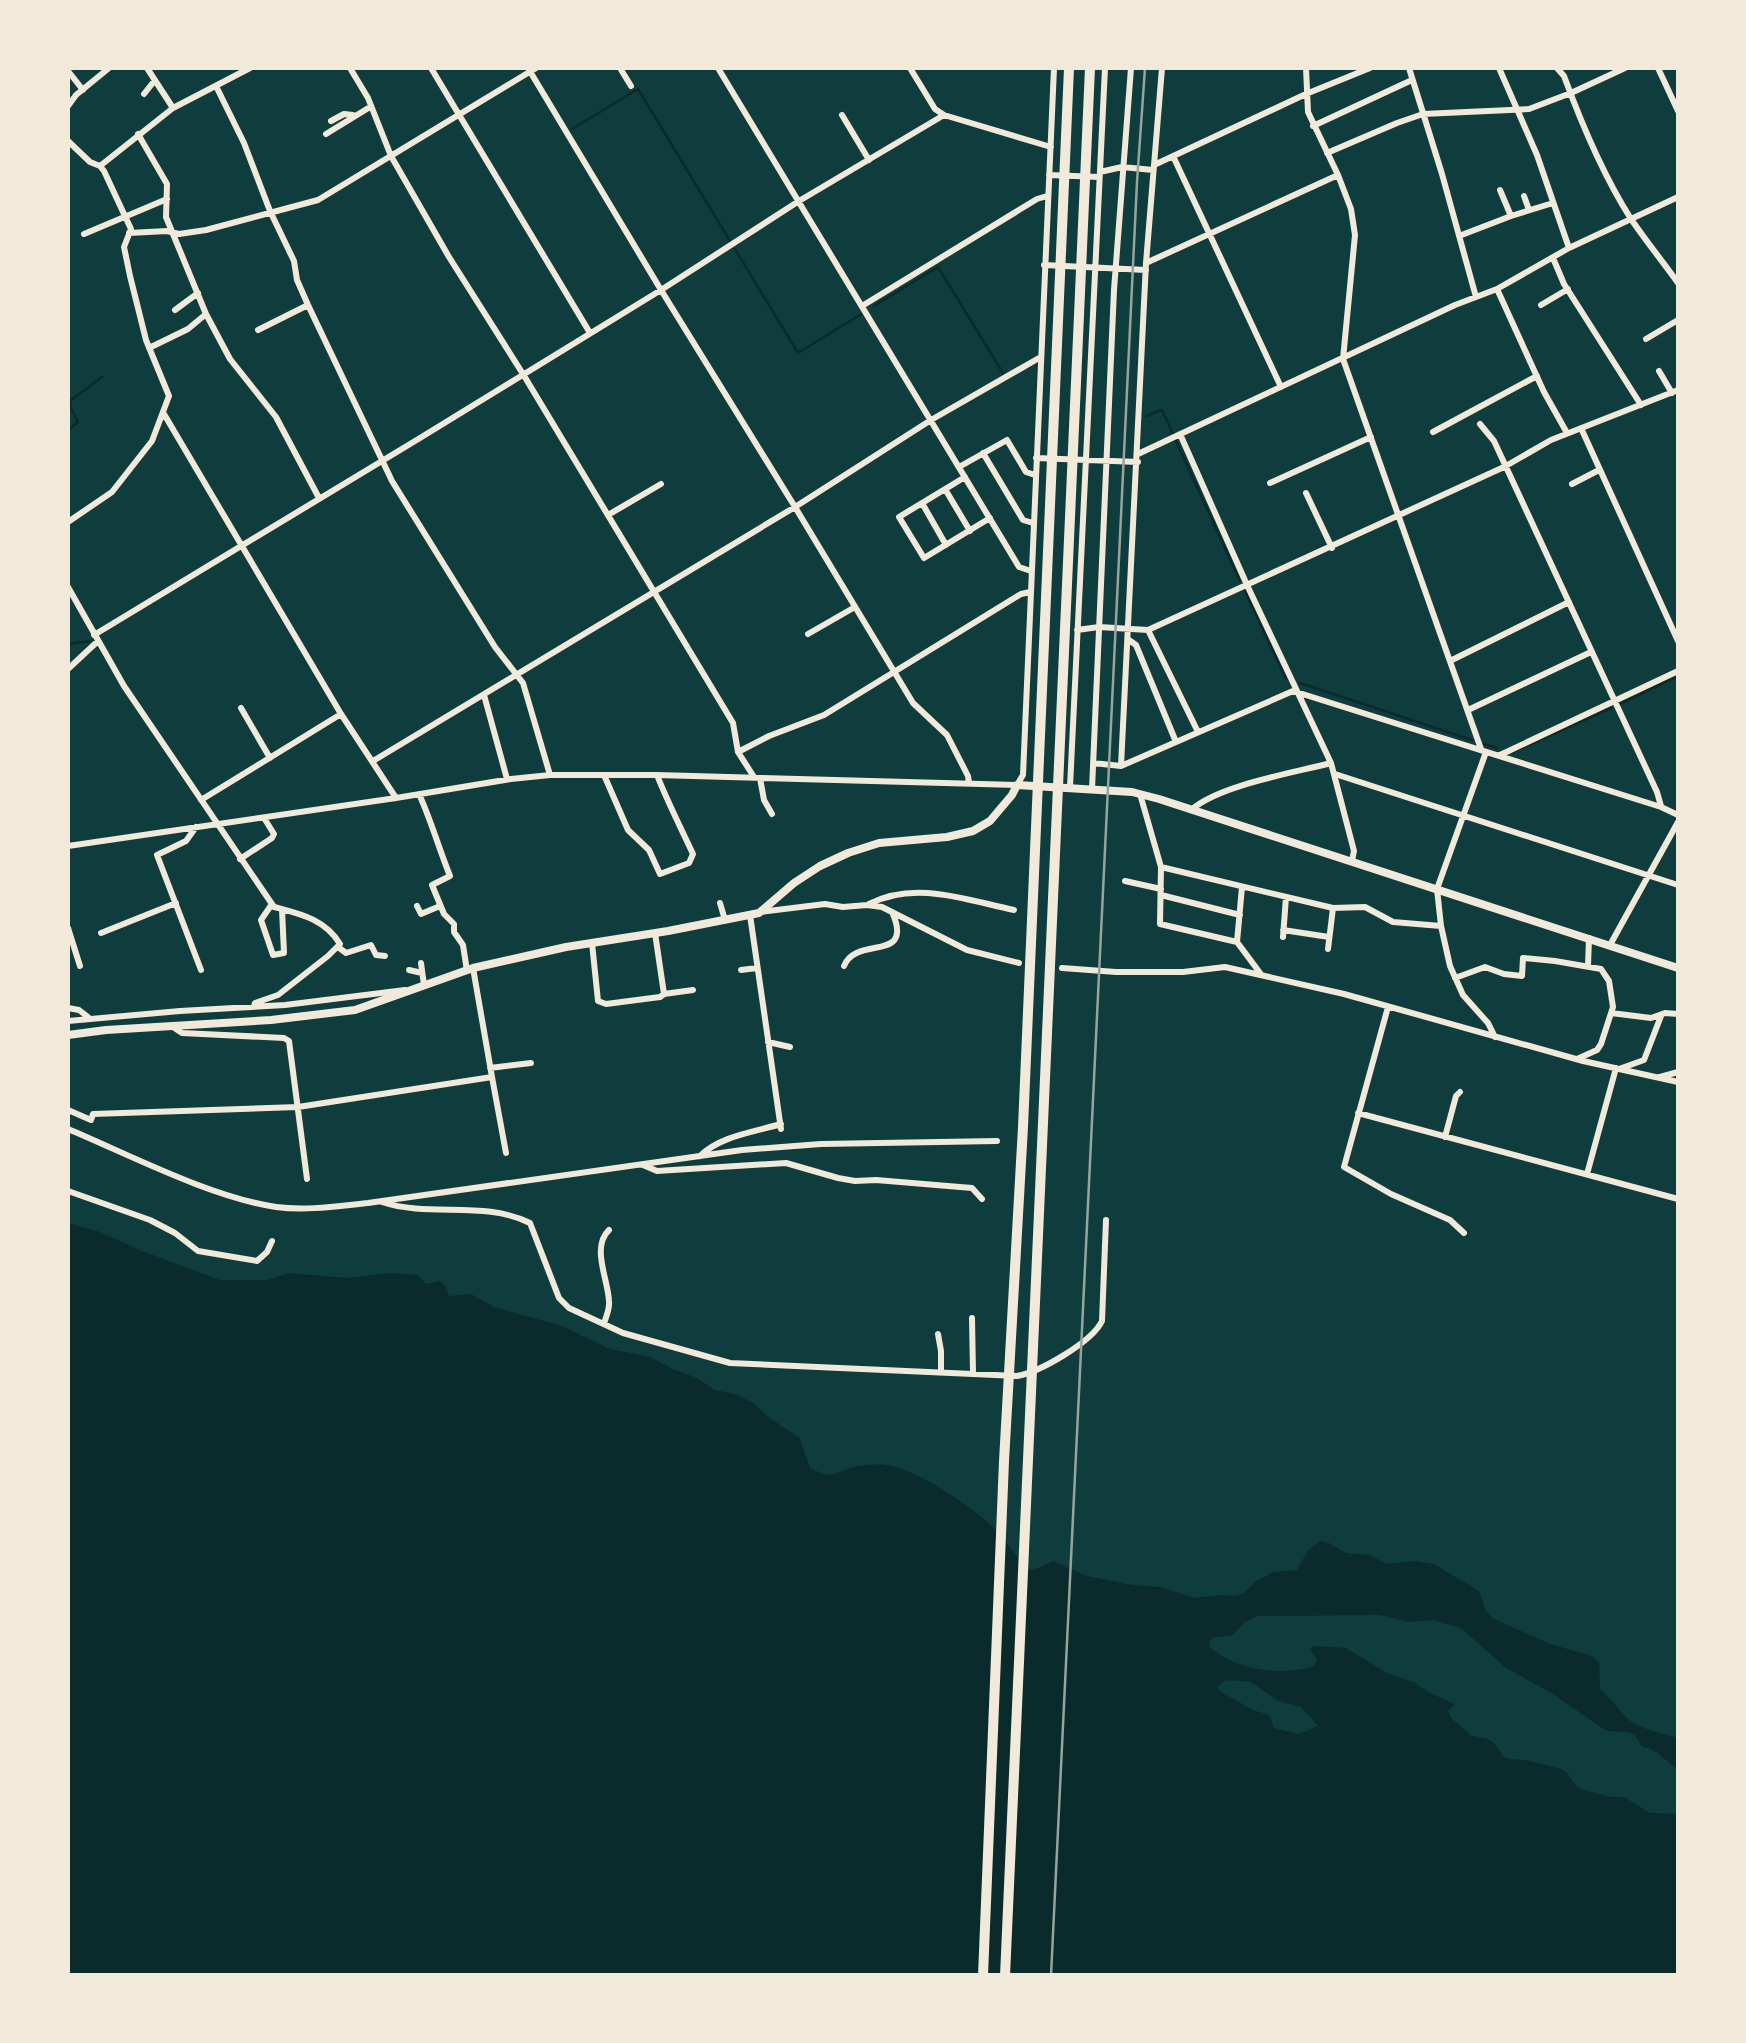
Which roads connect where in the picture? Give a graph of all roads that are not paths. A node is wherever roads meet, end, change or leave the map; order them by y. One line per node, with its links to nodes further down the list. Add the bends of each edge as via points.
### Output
1 (109, 68): 28 (street)
2 (148, 68): 24 (street)
3 (250, 68): 26 (street)
4 (350, 68): 33 (street)
5 (432, 68): 37 (street)
6 (620, 68): 27 (street)
7 (718, 68): 63 (street)
8 (910, 68): 41 (street)
9 (1054, 68): 47 (street)
10 (1069, 68): 302 (highway)
11 (1090, 68): 303 (highway)
12 (1105, 68): 56 (street)
13 (1131, 68): 53 (street)
14 (1162, 68): 54 (street)
15 (1306, 68): 30 (street)
16 (1370, 68): 30 (street)
17 (1408, 68): 25 (street)
18 (1499, 68): 35 (street)
19 (1558, 68): 31 (street)
20 (1658, 68): 36 (street)
21 (532, 69): 37 (street); 83 (street)
22 (1620, 69): 31 (street)
23 (68, 71): 28 (street)
24 (155, 80): 29 (street); 34 (street)
25 (1412, 80): 38 (street); 43 (street)
26 (216, 86): 34 (street); 66 (street)
27 (631, 86)
28 (83, 90): 32 (street)
29 (144, 94)
30 (1306, 94): 43 (street); 50 (street)
31 (1571, 94): 35 (street); 69 (street)
32 (68, 106)
33 (370, 106): 39 (street); 49 (street)
34 (172, 108): 44 (street)
35 (1519, 110): 38 (street); 64 (street)
36 (1678, 112)
37 (460, 114): 49 (street); 94 (street)
38 (1424, 114): 48 (street); 74 (street)
39 (356, 115): 42 (street); 45 (street)
40 (842, 115): 51 (street)
41 (944, 115): 47 (street); 51 (street)
42 (331, 121)
43 (1313, 126): 48 (street)
44 (138, 134): 52 (street); 62 (street, via 168,184)
45 (326, 134)
46 (68, 140): 52 (street)
47 (1051, 148): 55 (street)
48 (1328, 153): 57 (street)
49 (391, 156): 66 (street, via 318,200); 100 (street)
50 (1173, 156): 54 (street); 73 (street)
51 (869, 160): 63 (street)
52 (100, 166): 68 (street)
53 (1122, 167): 54 (street); 56 (street); 80 (street)
54 (1153, 167): 78 (street)
55 (1049, 174): 56 (street); 59 (street)
56 (1100, 174): 79 (street)
57 (1338, 174): 73 (street); 98 (street, via 1354,236)
58 (1500, 190): 67 (street)
59 (1048, 196): 77 (street); 89 (street)
60 (1524, 196): 65 (street)
61 (1678, 196): 69 (street)
62 (167, 198): 68 (street); 70 (street)
63 (799, 201): 83 (street); 89 (street)
64 (1553, 204): 65 (street); 75 (street)
65 (1529, 210): 67 (street)
66 (270, 211): 70 (street, via 206,230); 87 (street)
67 (1511, 216): 74 (street)
68 (125, 218): 71 (street); 72 (street)
69 (1631, 219): 75 (street); 81 (street)
70 (172, 232): 71 (street); 85 (street)
71 (129, 233): 96 (street, via 124,246)
72 (84, 234)
73 (1210, 234): 78 (street); 102 (street)
74 (1459, 236): 86 (street)
75 (1569, 248): 76 (street)
76 (1553, 258): 82 (street); 84 (street)
77 (1044, 265): 79 (street); 97 (street)
78 (1146, 267): 80 (street); 115 (street)
79 (1096, 268): 80 (street); 117 (street)
80 (1115, 268): 118 (street)
81 (1678, 283)
82 (1497, 289): 86 (street); 101 (street)
83 (660, 290): 94 (street); 131 (street)
84 (1568, 290): 88 (street); 104 (street)
85 (198, 293): 90 (street); 91 (street)
86 (1476, 297): 98 (street)
87 (308, 305): 93 (street); 116 (street)
88 (1541, 305)
89 (862, 306): 106 (street)
90 (175, 310)
91 (206, 314): 96 (street); 129 (street, via 230,359 276,417)
92 (1678, 320): 95 (street)
93 (258, 330)
94 (590, 333): 100 (street)
95 (1646, 339)
96 (149, 348): 105 (street, via 169,396)
97 (1040, 358): 106 (street); 114 (street)
98 (1343, 359): 102 (street); 112 (street)
99 (1659, 371): 103 (street)
100 (523, 374): 116 (street); 132 (street)
101 (1536, 376): 109 (street); 110 (street)
102 (1280, 387): 111 (street)
103 (1675, 391): 104 (street)
104 (1640, 404): 108 (street)
105 (164, 413): 135 (street, via 152,441 112,492); 138 (street)
106 (931, 420): 119 (street); 131 (street)
107 (1480, 424): 120 (street)
108 (1581, 428): 110 (street); 121 (street)
109 (1434, 432)
110 (1567, 433): 120 (street)
111 (1180, 434): 115 (street); 142 (street)
112 (1371, 437): 124 (street); 133 (street)
113 (983, 453): 119 (street); 122 (street, via 1007,440 1026,472); 136 (street, via 1022,520)
114 (1036, 458): 117 (street); 122 (street)
115 (1138, 458): 118 (street); 150 (street)
116 (382, 460): 129 (street); 161 (street)
117 (1084, 460): 118 (street); 149 (street)
118 (1106, 461): 148 (street)
119 (959, 467): 123 (street)
120 (1504, 467): 133 (street); 146 (street)
121 (1600, 470): 126 (street); 155 (street)
122 (1035, 475): 136 (street)
123 (965, 477): 127 (street); 134 (street)
124 (1270, 482)
125 (660, 484): 132 (street)
126 (1572, 484)
127 (945, 489): 130 (street); 137 (street)
128 (1306, 493): 140 (street)
129 (319, 498): 138 (street)
130 (922, 503): 139 (street); 139 (street, via 900,517 924,558)
131 (795, 507): 144 (street); 147 (street)
132 (608, 515): 144 (street)
133 (1399, 517): 140 (street); 157 (street)
134 (990, 518): 137 (street); 141 (street, via 1019,567)
135 (68, 522)
136 (1033, 524): 141 (street)
137 (970, 531): 139 (street)
138 (241, 544): 153 (street); 167 (street)
139 (946, 545)
140 (1332, 548): 142 (street)
141 (1031, 572): 145 (street)
142 (1247, 585): 151 (street); 162 (street)
143 (68, 587): 153 (street)
144 (654, 591): 161 (street); 171 (street, via 734,723)
145 (1030, 592): 160 (street); 185 (street)
146 (1569, 602): 156 (street); 157 (street)
147 (855, 606): 152 (street); 160 (street)
148 (1099, 628): 149 (street); 150 (street); 176 (street)
149 (1077, 630): 186 (street)
150 (1129, 630): 151 (street); 154 (street)
151 (1148, 630): 168 (street)
152 (808, 634)
153 (96, 638): 158 (street); 191 (street)
154 (1128, 639): 169 (street, via 1136,644); 177 (street)
155 (1678, 641)
156 (1591, 652): 164 (street); 166 (street)
157 (1450, 661): 166 (street)
158 (68, 669)
159 (1678, 671): 164 (street)
160 (895, 673): 171 (street, via 824,715); 184 (street, via 912,702 947,735)
161 (516, 676): 163 (street); 179 (street)
162 (1298, 692): 168 (street); 170 (street); 175 (street)
163 (484, 696): 174 (street); 183 (street)
164 (1614, 702): 172 (street); 192 (street)
165 (241, 708): 173 (street)
166 (1468, 710): 170 (street)
167 (341, 714): 173 (street); 174 (street)
168 (1198, 732): 169 (street)
169 (1176, 742): 177 (street)
170 (1484, 751): 172 (street); 195 (street)
171 (738, 752): 182 (street)
172 (1498, 756): 192 (street)
173 (270, 758): 191 (street)
174 (373, 761): 190 (street)
175 (1331, 763): 178 (street); 193 (street, via 1226,791)
176 (1093, 764): 177 (street); 187 (street)
177 (1121, 766)
178 (1334, 774): 195 (street); 202 (street)
179 (550, 775): 180 (street); 183 (street)
180 (604, 775): 181 (street); 181 (street, via 628,830 650,850 660,874 689,863 693,854)
181 (657, 776): 182 (street)
182 (757, 778): 184 (street); 194 (street)
183 (507, 779): 188 (street)
184 (969, 783): 185 (street)
185 (1017, 785): 186 (main road); 220 (main road, via 990,821 973,831 848,853)
186 (1070, 787): 187 (main road)
187 (1092, 789): 189 (main road)
188 (418, 794): 190 (street); 216 (street, via 450,876 432,885)
189 (1140, 794): 193 (main road); 203 (street)
190 (396, 798): 196 (street)
191 (200, 800): 198 (street)
192 (1661, 807): 197 (street)
193 (1191, 810): 202 (main road)
194 (772, 814)
195 (1464, 816): 204 (street); 208 (street)
196 (264, 818): 198 (street); 201 (street, via 272,838)
197 (1678, 818): 204 (street)
198 (216, 824): 199 (street); 201 (street)
199 (196, 827): 200 (street); 211 (street, via 186,841 157,855)
200 (68, 846)
201 (240, 859): 213 (street)
202 (1352, 862): 208 (main road)
203 (1161, 868): 207 (street); 209 (street)
204 (1648, 876): 206 (street); 234 (street)
205 (1125, 881): 209 (street)
206 (1678, 885)
207 (1242, 887): 210 (street); 222 (street)
208 (1437, 889): 225 (street); 231 (main road)
209 (1161, 892): 222 (street); 232 (street, via 1160,924)
210 (1286, 898): 217 (street); 230 (street, via 1283,933)
211 (176, 903): 228 (street); 246 (street)
212 (720, 903): 223 (street)
213 (272, 904): 218 (street); 218 (street, via 258,921 273,955 284,953)
214 (866, 905): 219 (street, via 932,892); 220 (street); 221 (street)
215 (417, 906): 216 (street, via 421,914)
216 (440, 906): 248 (street, via 456,928)
217 (1332, 908): 225 (street, via 1365,907 1393,922); 230 (street)
218 (282, 909): 227 (street)
219 (1014, 910)
220 (754, 914): 223 (main road); 243 (street)
221 (893, 914): 239 (street, via 966,950); 241 (street, via 893,943 855,952)
222 (1240, 915): 232 (street)
223 (725, 920): 229 (main road)
224 (336, 921): 227 (street)
225 (1441, 926): 252 (street)
226 (68, 928): 240 (street)
227 (328, 928): 235 (street)
228 (101, 933)
229 (655, 934): 233 (main road); 256 (street)
230 (1330, 937): 236 (street)
231 (1589, 938): 234 (main road); 242 (street)
232 (1237, 942): 251 (street)
233 (592, 943): 248 (main road); 256 (street, via 598,1000)
234 (1610, 945): 245 (main road)
235 (338, 946): 237 (street, via 346,953 372,944); 257 (street)
236 (1328, 949)
237 (386, 956)
238 (421, 962): 250 (street)
239 (1019, 963)
240 (80, 966)
241 (844, 966)
242 (1588, 966): 252 (street, via 1523,958 1522,976 1485,967); 260 (street, via 1606,975)
243 (758, 968): 249 (street); 268 (street)
244 (1062, 968): 251 (street, via 1226,968)
245 (1678, 968)
246 (201, 970)
247 (409, 970): 250 (street)
248 (470, 970): 253 (main road); 274 (street)
249 (741, 970)
250 (422, 973): 253 (street)
251 (1262, 975): 258 (street)
252 (1455, 978): 267 (street)
253 (424, 986): 254 (main road)
254 (411, 990): 257 (street); 265 (main road, via 324,1015)
255 (693, 990): 256 (street)
256 (664, 994)
257 (254, 1006): 263 (street)
258 (1388, 1007): 267 (street); 280 (street)
259 (68, 1008): 263 (street)
260 (1611, 1013): 262 (street); 270 (street, via 1602,1044)
261 (1678, 1014): 262 (street)
262 (1661, 1016): 272 (street, via 1644,1060)
263 (89, 1018): 264 (street)
264 (68, 1021)
265 (171, 1026): 266 (main road); 278 (street, via 182,1033 290,1041)
266 (68, 1036)
267 (1495, 1037): 270 (street)
268 (768, 1042): 269 (street); 285 (street, via 781,1126 725,1141)
269 (790, 1047)
270 (1577, 1059): 272 (street)
271 (530, 1063): 274 (street)
272 (1618, 1068): 275 (street); 287 (street)
273 (1678, 1072): 275 (street)
274 (491, 1073): 278 (street); 284 (street)
275 (1658, 1078): 276 (street)
276 (1678, 1082)
277 (1460, 1092): 282 (street)
278 (298, 1106): 279 (street, via 93,1114 91,1120); 288 (street)
279 (68, 1110)
280 (1358, 1113): 282 (street); 295 (street, via 1344,1168)
281 (68, 1130): 292 (street, via 196,1184 277,1207)
282 (1445, 1136): 287 (street)
283 (996, 1141): 285 (street, via 821,1144)
284 (506, 1153)
285 (700, 1156): 286 (street)
286 (642, 1164): 290 (street, via 657,1172 786,1163 855,1181 972,1188); 292 (street)
287 (1587, 1174): 291 (street)
288 (307, 1179)
289 (68, 1191): 296 (street, via 150,1220 198,1251 257,1261)
290 (982, 1199)
291 (1678, 1199)
292 (381, 1201): 298 (street, via 513,1214 530,1223 559,1298)
293 (1106, 1220): 301 (street, via 1097,1331 1028,1374)
294 (609, 1230): 298 (street, via 600,1246 610,1305)
295 (1464, 1233)
296 (272, 1241)
297 (972, 1318): 301 (street)
298 (604, 1324): 300 (street, via 730,1363)
299 (938, 1334): 300 (street)
300 (940, 1371): 301 (street)
301 (973, 1373)
302 (983, 1976)
303 (1005, 1976)

